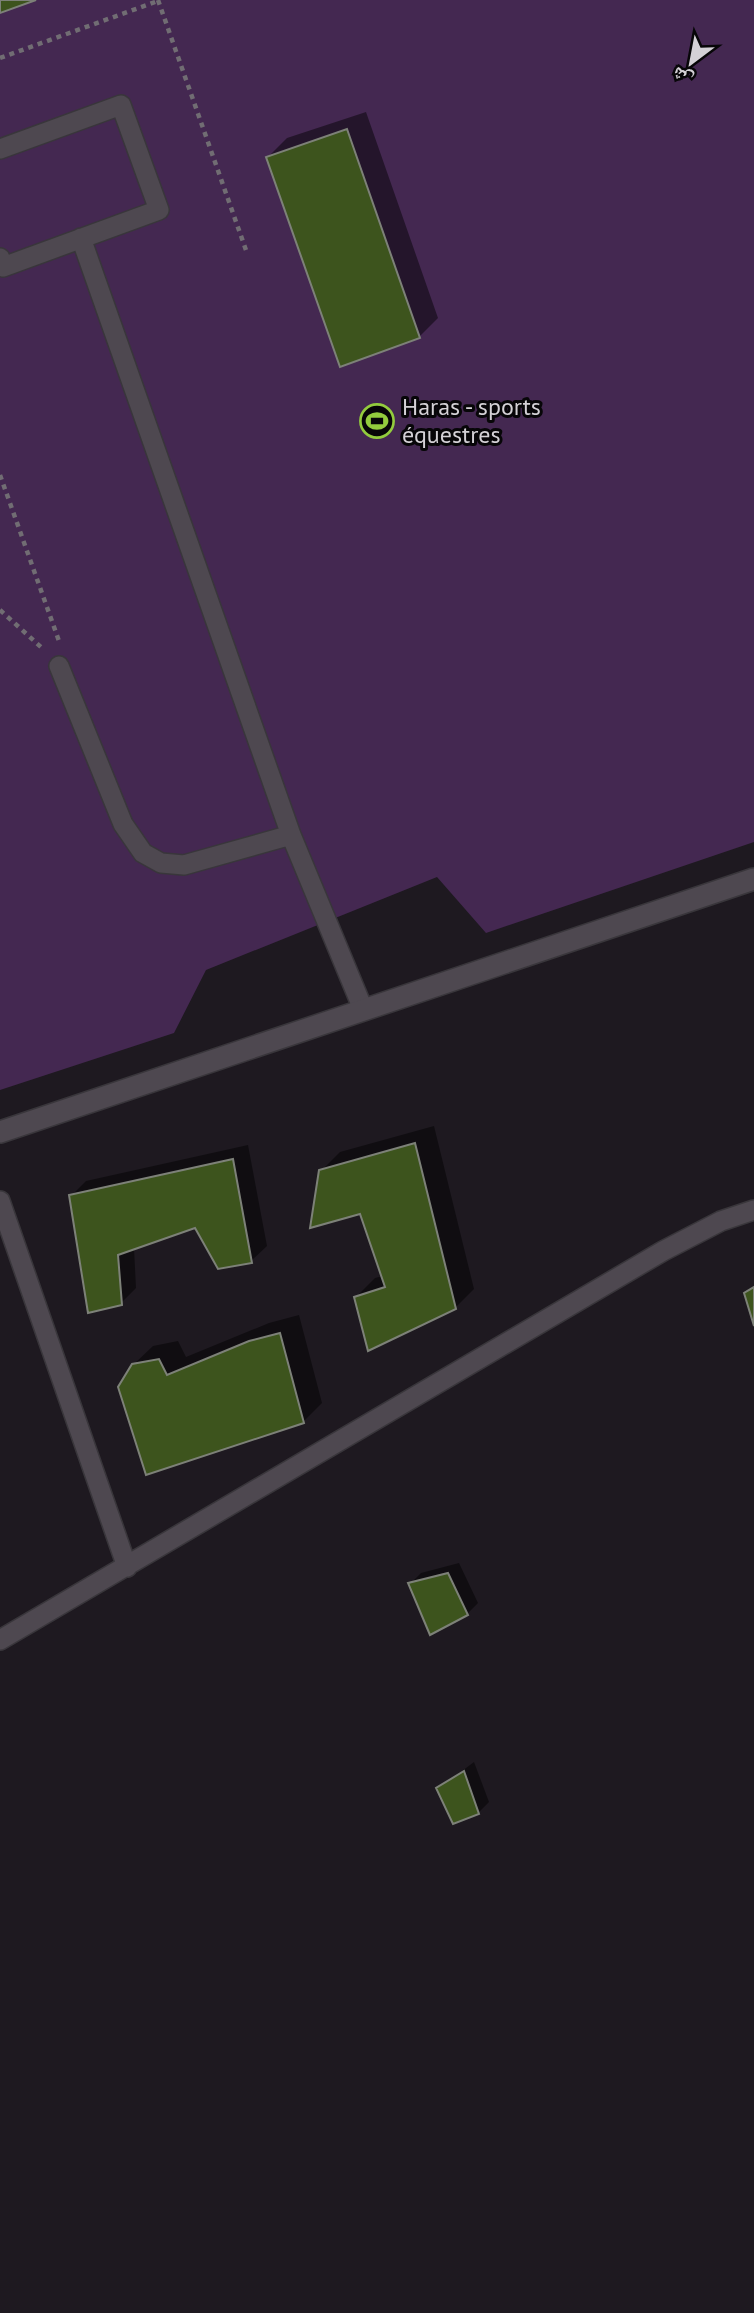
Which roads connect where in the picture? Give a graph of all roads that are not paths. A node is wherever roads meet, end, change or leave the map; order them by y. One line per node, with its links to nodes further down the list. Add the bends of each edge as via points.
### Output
1 (0, 149): 2 (lane, via 121,105 159,210)
2 (81, 238): 3 (lane, via 3,267); 5 (lane)
3 (0, 258)
4 (60, 666): 5 (lane, via 122,824 142,853 161,863 184,865)
5 (291, 835): 7 (lane)
6 (754, 879): 7 (main road)
7 (363, 1010): 8 (main road)
8 (0, 1132)
9 (0, 1201): 11 (lane)
10 (754, 1209): 11 (lane, via 663,1251)
11 (127, 1567): 12 (lane)
12 (0, 1640)

